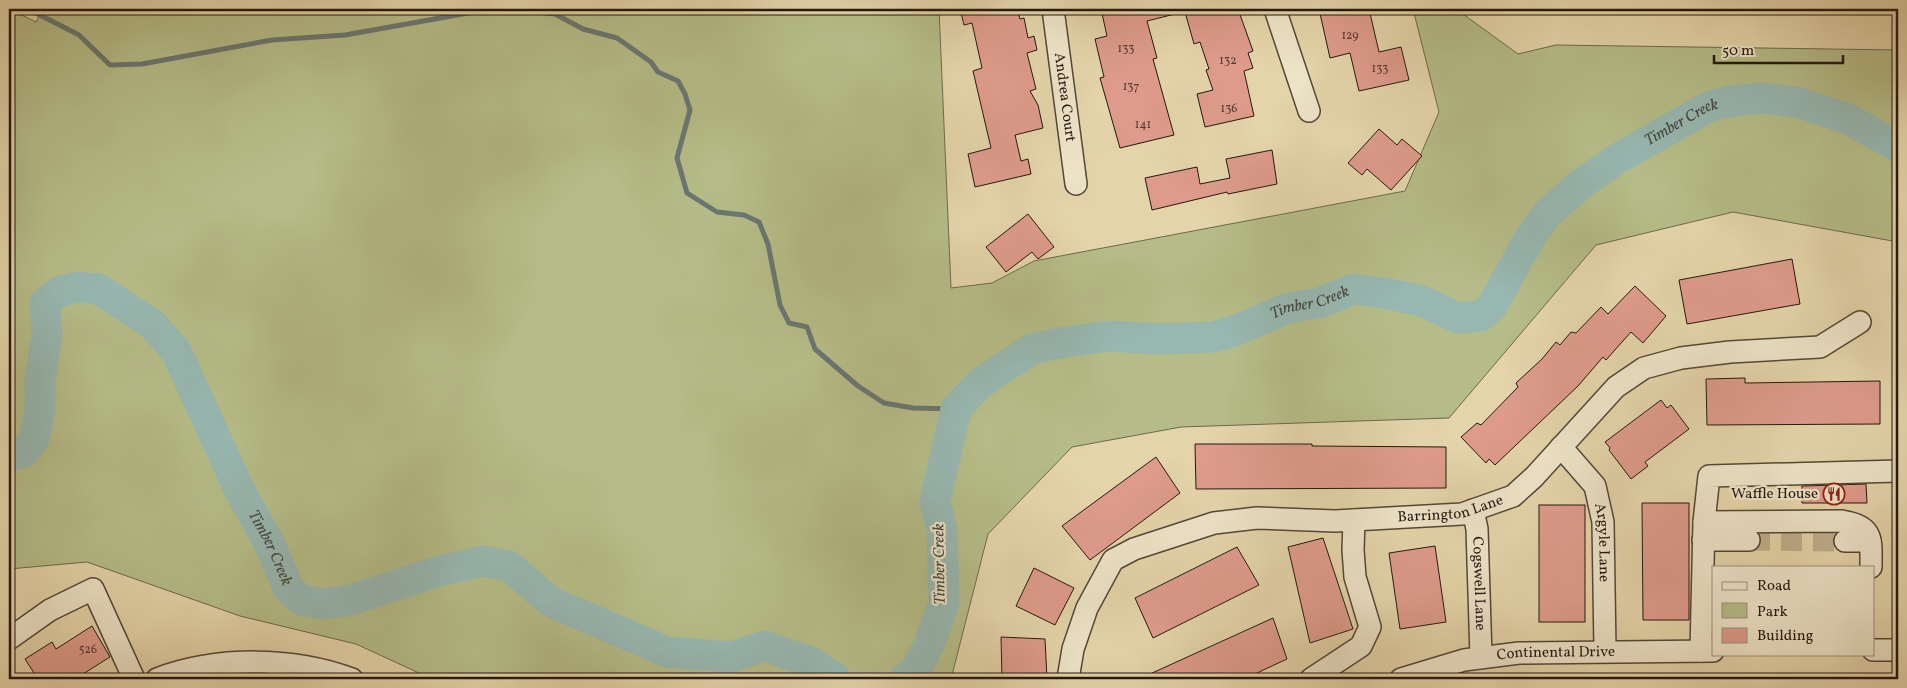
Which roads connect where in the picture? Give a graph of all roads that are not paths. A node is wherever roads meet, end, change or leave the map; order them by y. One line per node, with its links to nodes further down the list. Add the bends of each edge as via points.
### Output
1 (1053, 9): 4 (street, Andrea Court)
2 (1275, 9): 3 (street)
3 (1309, 111)
4 (1076, 184)
5 (1860, 322): 6 (street, Barrington Lane, via 1820,347 1730,352 1681,358 1644,368 1616,387)
6 (1561, 447): 8 (street, Barrington Lane, via 1513,496); 20 (street, Argyle Lane, via 1595,486 1603,522)
7 (1898, 472): 10 (street, via 1709,476)
8 (1473, 510): 9 (street, Barrington Lane, via 1462,514); 22 (street, Cogswell Lane, via 1477,529)
9 (1354, 520): 26 (street, Barrington Lane, via 1257,518 1214,523 1134,549 1113,560 1086,608); 27 (street, via 1355,577 1370,627 1361,646)
10 (1703, 531): 11 (street); 13 (street, via 1842,521 1856,523 1866,529); 15 (street)
11 (1749, 540)
12 (1845, 541): 13 (street)
13 (1870, 541): 14 (street)
14 (1871, 566)
15 (1708, 584): 16 (street)
16 (1708, 609): 21 (street)
17 (9, 639): 23 (street, via 50,610 93,590)
18 (1874, 650): 19 (street)
19 (1898, 650)
20 (1606, 651): 21 (street, Continental Drive); 22 (street, Continental Drive)
21 (1707, 651)
22 (1481, 657): 28 (street, Continental Drive)
23 (134, 679)
24 (157, 679): 25 (street, via 213,666 266,663 309,668)
25 (352, 679)
26 (1068, 679)
27 (1311, 679)
28 (1401, 679)

